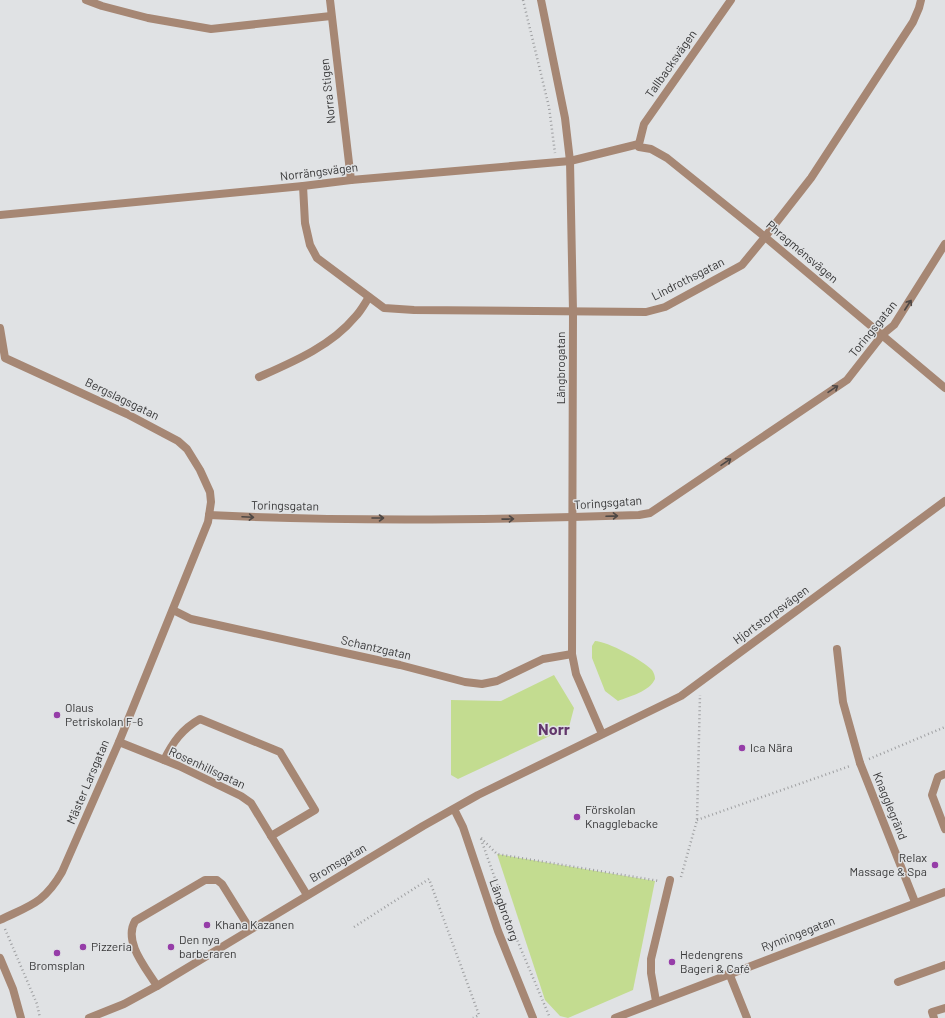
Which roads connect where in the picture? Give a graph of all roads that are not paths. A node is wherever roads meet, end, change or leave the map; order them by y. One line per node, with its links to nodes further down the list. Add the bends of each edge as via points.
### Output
1 (86, 0): 6 (street, via 148,18 211,29)
2 (330, 0): 6 (street, Norra Stigen)
3 (541, 0): 8 (street, Längbrogatan, via 565,118)
4 (731, 0): 7 (street, Tallbacksvägen, via 644,124)
5 (921, 0): 12 (street, Lindrothsgatan, via 913,22 811,178)
6 (332, 16): 9 (street, Norra Stigen)
7 (639, 144): 8 (street, Norrängsvägen); 12 (street, Phragménsvägen, via 639,147 652,149 667,158)
8 (570, 161): 9 (street, Norrängsvägen); 15 (street, Längbrogatan)
9 (351, 180): 10 (street, Norrängsvägen)
10 (304, 186): 11 (street, Norrängsvägen); 14 (street, Lindrothsgatan, via 305,223 310,245 317,258)
11 (0, 215)
12 (766, 237): 15 (street, Lindrothsgatan, via 742,265 665,307 646,312); 17 (street, Phragménsvägen)
13 (945, 244): 17 (street, Toringsgatan, one-way to 13, via 894,326)
14 (369, 297): 15 (street, Lindrothsgatan, via 384,308 392,310); 19 (street, via 355,317 332,339)
15 (573, 311): 23 (street, Längbrogatan)
16 (0, 328): 18 (street, Bergslagsgatan)
17 (883, 334): 20 (street, Phragménsvägen); 23 (street, Toringsgatan, one-way to 17, via 639,516 650,512 847,380)
18 (2, 360): 22 (street, Bergslagsgatan, via 128,414 178,441 187,449 210,492)
19 (259, 377)
20 (945, 388)
21 (945, 501): 27 (street, Hjortstorpsvägen, via 697,684 657,708)
22 (209, 515): 23 (street, Toringsgatan, one-way to 23, via 273,518); 24 (street, Mäster Larsgatan)
23 (572, 518): 26 (street, Längbrogatan)
24 (173, 610): 26 (street, Schantzgatan, via 191,619 482,684 497,681 543,659); 28 (street, Mäster Larsgatan)
25 (837, 649): 37 (street, Knagglegränd, via 843,702 860,763)
26 (572, 654): 27 (street, Längbrogatan, via 576,674)
27 (602, 734): 31 (street, Bromsgatan)
28 (119, 742): 29 (street, Rosenhillsgatan); 38 (street, Mäster Larsgatan, via 62,872 52,888 40,901)
29 (164, 760): 33 (street, Rosenhillsgatan, via 251,803); 33 (street, via 182,731 200,719 280,752 315,810)
30 (945, 774): 32 (street, via 938,777 932,795)
31 (454, 809): 36 (street, Bromsgatan); 49 (street, Längbrotorg, via 463,827 498,931)
32 (945, 829)
33 (271, 836): 36 (street, Rosenhillsgatan)
34 (670, 880): 45 (street, via 651,959 650,973)
35 (945, 892): 37 (street, Rynningegatan)
36 (307, 895): 39 (street, Bromsgatan)
37 (915, 902): 42 (street, Rynningegatan)
38 (0, 920)
39 (250, 929): 44 (street, Bromsgatan); 44 (street, via 222,884 212,879 205,880 135,921 131,934 132,942)
40 (0, 958): 47 (street, via 13,989)
41 (945, 965): 43 (street)
42 (729, 973): 45 (street, Rynningegatan); 51 (street)
43 (898, 982)
44 (157, 986): 48 (street, Bromsgatan)
45 (656, 1001): 50 (street, Rynningegatan)
46 (945, 1008): 52 (street, via 932,1012)
47 (21, 1018)
48 (92, 1018)
49 (533, 1018)
50 (615, 1018)
51 (747, 1018)
52 (934, 1018)

